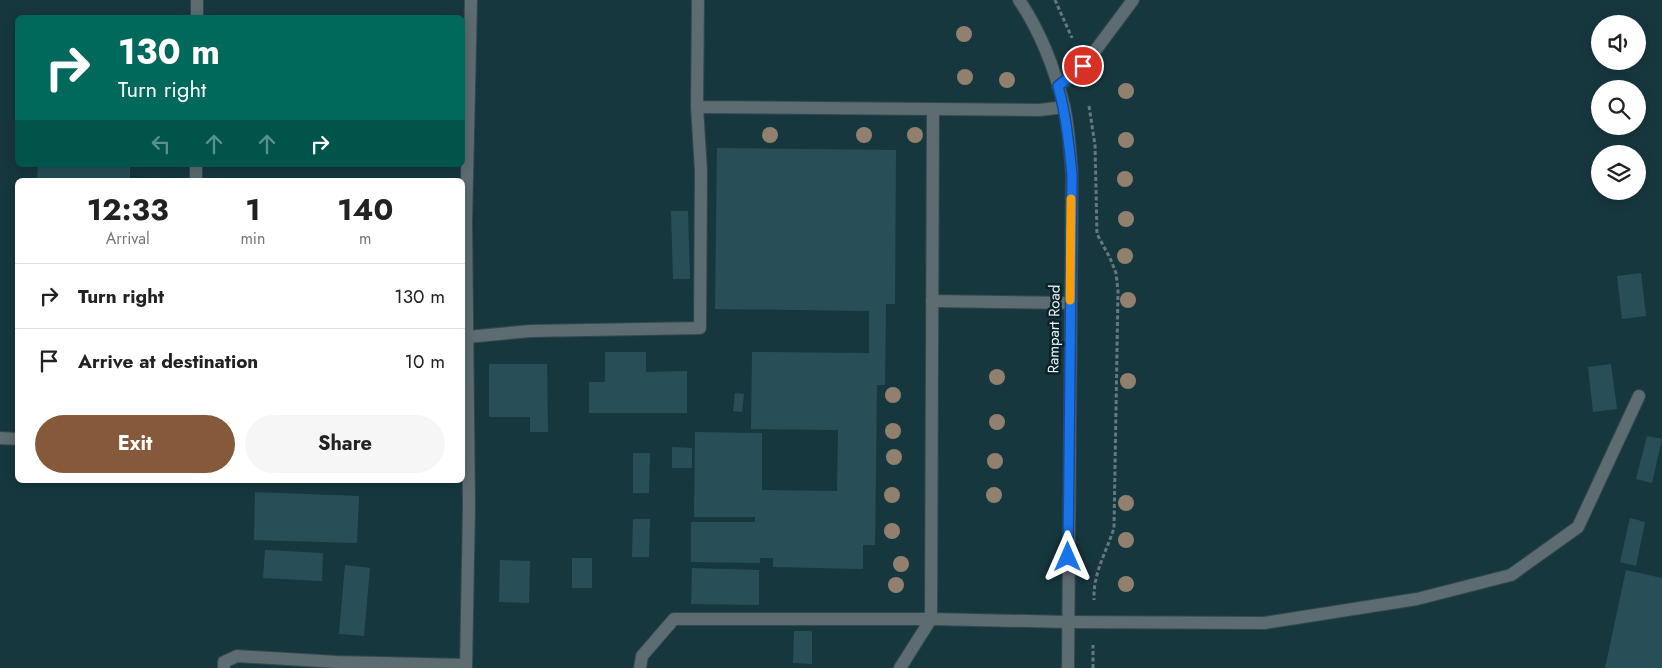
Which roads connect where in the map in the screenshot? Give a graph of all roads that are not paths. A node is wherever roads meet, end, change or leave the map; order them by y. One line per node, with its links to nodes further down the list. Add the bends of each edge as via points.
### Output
1 (197, 0): 6 (street)
2 (471, 0): 13 (street, via 466,222)
3 (698, 0): 8 (street)
4 (1019, 0): 7 (street, Rampart Road, via 1028,12)
5 (1133, 0): 7 (street, via 1086,63)
6 (197, 15)
7 (1058, 86): 9 (street, Rampart Road)
8 (697, 107): 10 (street); 13 (street, via 701,171 700,328 530,331)
9 (1064, 107): 10 (street, via 1040,110); 12 (street, Rampart Road, via 1072,175)
10 (933, 109): 11 (street)
11 (932, 301): 12 (street); 17 (street)
12 (1070, 303): 18 (street, Rampart Road)
13 (468, 337): 19 (street)
14 (1639, 396): 18 (street, via 1578,527 1511,575 1417,599 1264,622)
15 (0, 438): 16 (street)
16 (15, 439)
17 (931, 619): 18 (street); 21 (street, via 674,619 642,656); 22 (street)
18 (1068, 622): 23 (street, Rampart Road)
19 (466, 666): 20 (street, via 238,656 224,662)
20 (224, 668)
21 (640, 668)
22 (900, 668)
23 (1068, 668)

